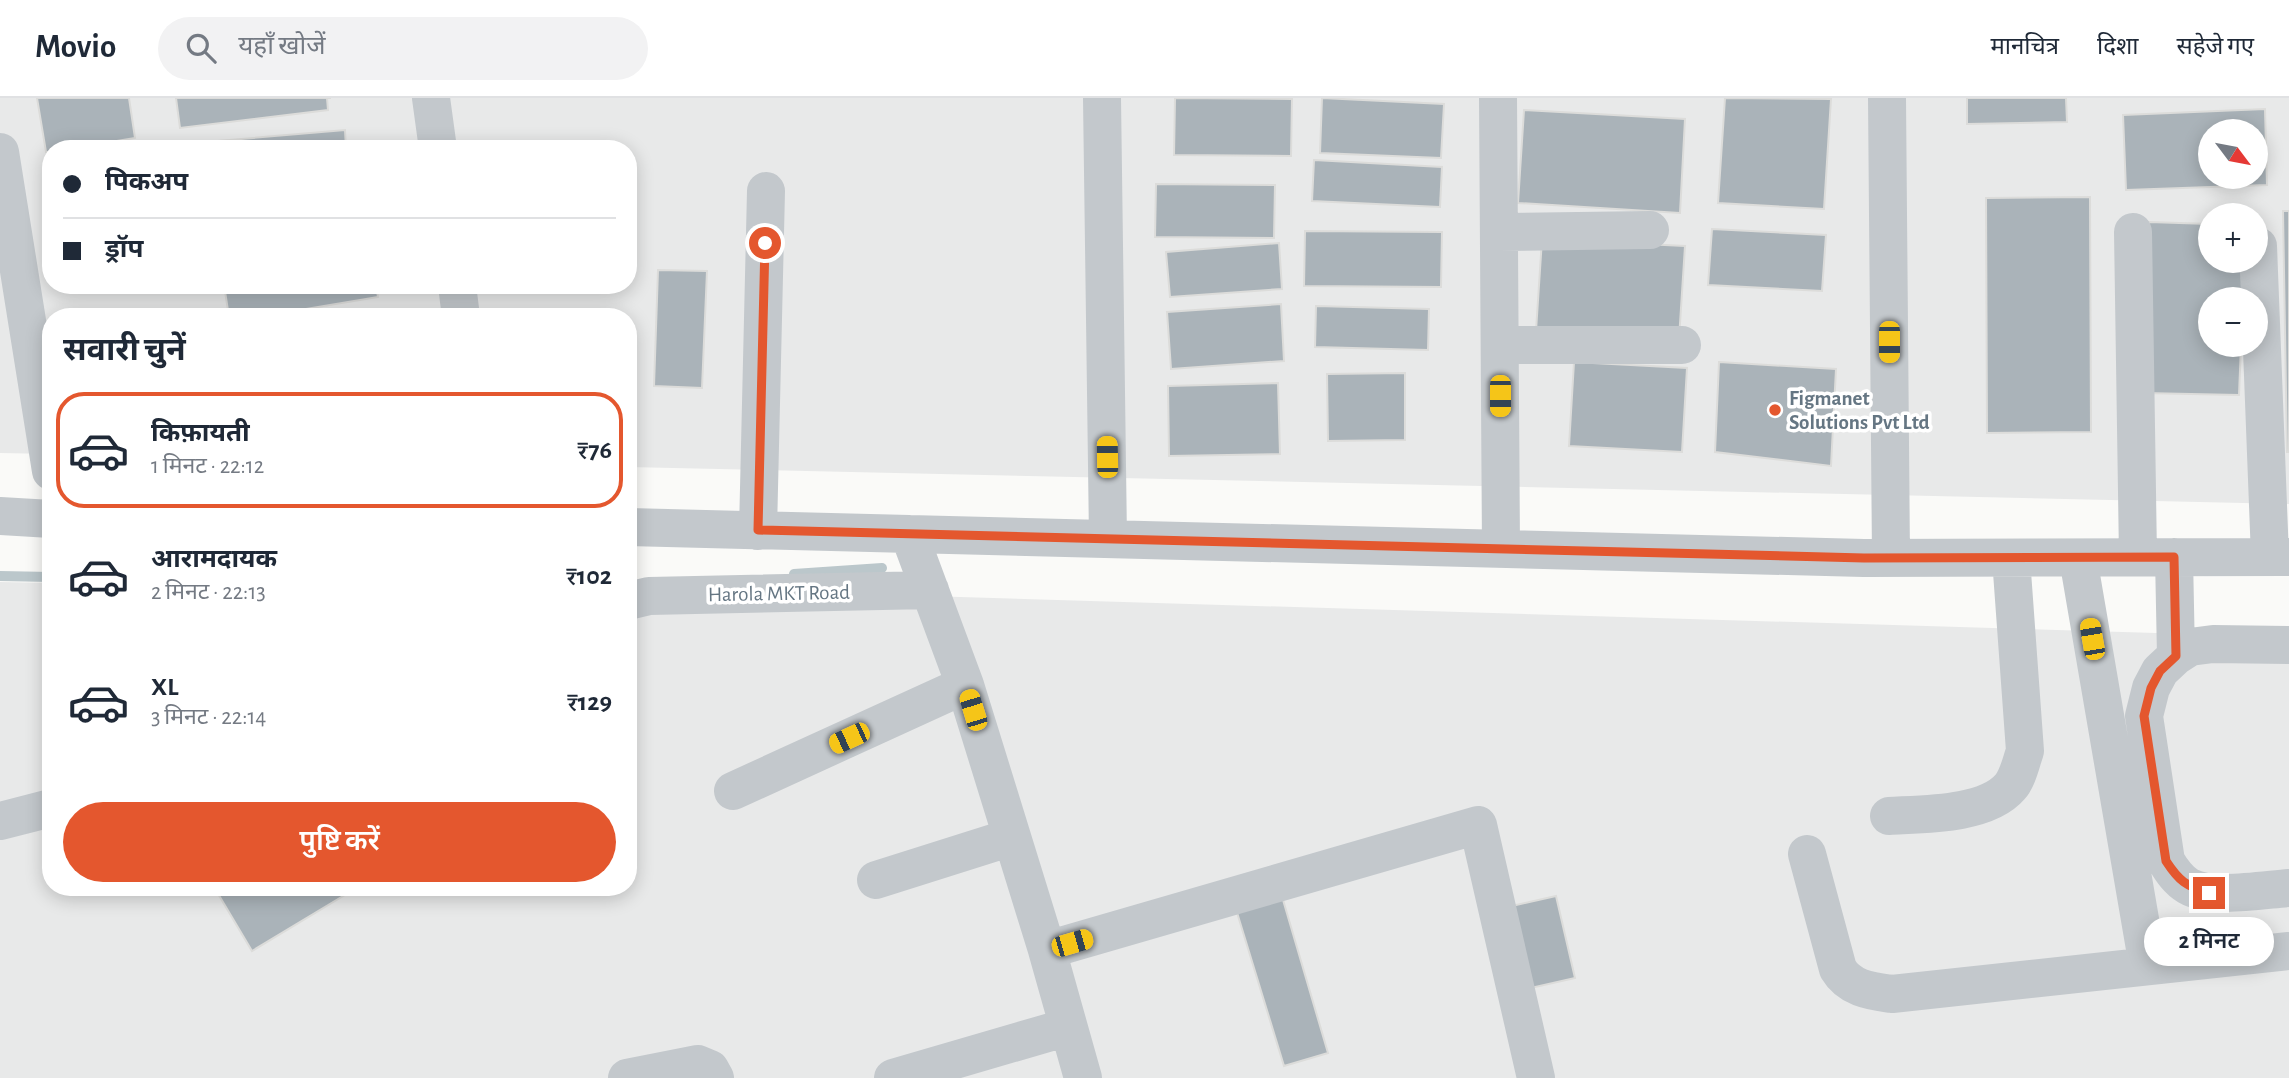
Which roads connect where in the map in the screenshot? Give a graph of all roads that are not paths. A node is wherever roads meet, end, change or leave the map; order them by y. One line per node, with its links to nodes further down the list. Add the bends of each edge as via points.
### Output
1 (431, 98): 5 (street)
2 (1102, 98): 20 (street)
3 (1498, 98): 9 (street)
4 (1887, 98): 24 (street)
5 (437, 140)
6 (0, 152): 14 (street)
7 (766, 191): 18 (street)
8 (1650, 230): 9 (street)
9 (1499, 232): 12 (street)
10 (2133, 232): 22 (street)
11 (2260, 273): 23 (street)
12 (1500, 345): 13 (street); 21 (street)
13 (1682, 345)
14 (42, 415)
15 (0, 516): 16 (street)
16 (42, 518)
17 (637, 527): 18 (street)
18 (758, 530): 19 (street)
19 (909, 534): 20 (street); 27 (street)
20 (1108, 539): 21 (street)
21 (1501, 549): 24 (street)
22 (2156, 557): 23 (street); 26 (street); 30 (street)
23 (2279, 557)
24 (1891, 558): 25 (street)
25 (2011, 558): 26 (street); 34 (street, via 2025,751 2019,770 2010,787 1983,803 1956,811)
26 (2078, 558): 42 (street)
27 (930, 590): 28 (street, Harola MKT Road); 31 (street)
28 (637, 599)
29 (2289, 645): 30 (street, via 2190,646)
30 (2176, 656): 39 (street, via 2160,671 2144,716 2166,861 2189,887 2209,893)
31 (965, 685): 32 (street); 36 (street)
32 (733, 791)
33 (42, 810): 35 (street)
34 (1889, 816)
35 (0, 821)
36 (1012, 837): 38 (street); 40 (street)
37 (1807, 854): 42 (street, via 1838,969 1849,983 1866,990 1892,994)
38 (876, 880)
39 (2289, 888)
40 (1047, 950): 43 (street); 48 (street, via 1478,825)
41 (2289, 951): 42 (street)
42 (2148, 966)
43 (1068, 1027): 46 (street); 47 (street)
44 (627, 1078): 45 (street, via 698,1065 710,1069)
45 (715, 1078)
46 (893, 1078)
47 (1083, 1078)
48 (1536, 1078)

